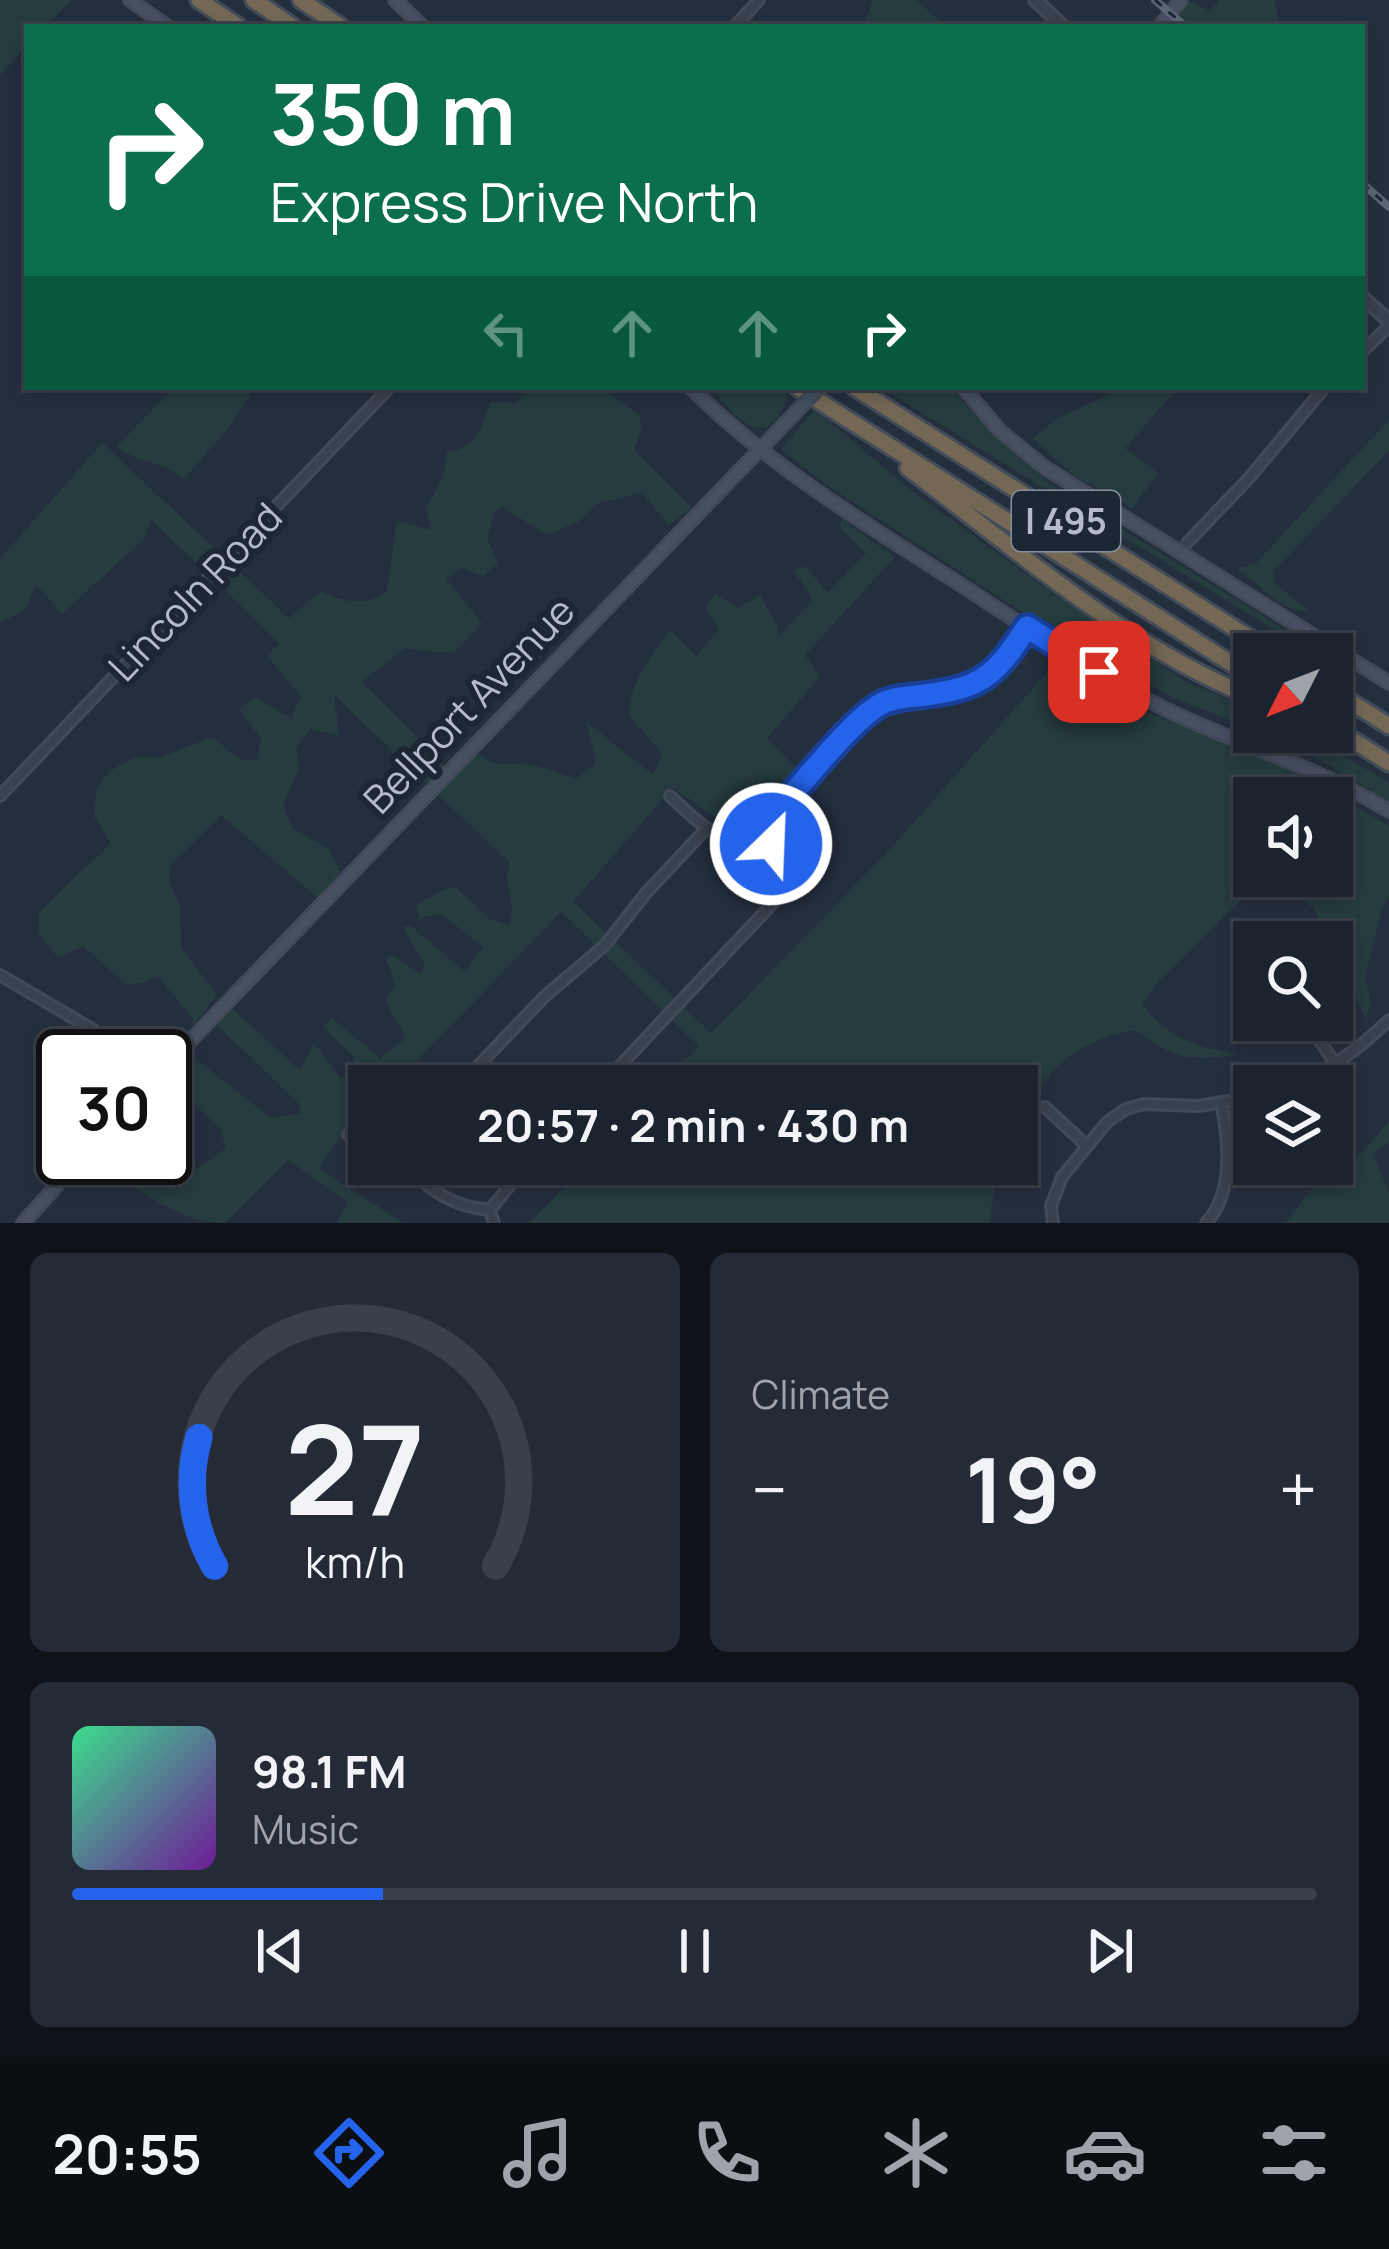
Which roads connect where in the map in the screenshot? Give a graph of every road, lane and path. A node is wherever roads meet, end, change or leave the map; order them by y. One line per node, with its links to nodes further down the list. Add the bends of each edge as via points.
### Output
1 (130, 0): 9 (main road)
2 (200, 0): 10 (highway)
3 (254, 0): 11 (highway)
4 (301, 0): 12 (highway)
5 (395, 0): 13 (main road)
6 (759, 0): 14 (street)
7 (1035, 0): 15 (street)
8 (1180, 0): 16 (main road)
9 (164, 24)
10 (235, 24)
11 (289, 24)
12 (336, 24)
13 (420, 24)
14 (737, 24)
15 (1061, 24)
16 (1161, 24)
17 (1365, 300): 18 (street)
18 (1389, 323): 19 (street)
19 (1365, 349)
20 (387, 390): 40 (street, Lincoln Road)
21 (694, 390): 28 (main road)
22 (802, 390): 27 (highway, I 495)
23 (817, 390): 28 (main road, Bellport Avenue, bridge)
24 (859, 390): 31 (highway, I 495)
25 (966, 390): 33 (main road, via 1044,467)
26 (1322, 390): 29 (street)
27 (878, 438): 32 (highway, I 495); 34 (highway, via 1041,573)
28 (759, 451): 30 (main road); 48 (main road, Bellport Avenue)
29 (1187, 543)
30 (1027, 627): 42 (main road, via 1164,708); 44 (street, via 976,685 899,698 866,716 788,798)
31 (1242, 633)
32 (1233, 664)
33 (1389, 683)
34 (1233, 688)
35 (1353, 703): 36 (highway)
36 (1389, 726)
37 (1353, 741): 39 (highway)
38 (1353, 748): 39 (highway)
39 (1383, 760)
40 (0, 796)
41 (670, 796): 43 (street)
42 (1389, 811)
43 (705, 830): 44 (street); 51 (street, via 605,945)
44 (771, 844): 52 (street, via 778,890 766,914)
45 (0, 975): 47 (street)
46 (1389, 1020): 50 (street)
47 (92, 1029)
48 (192, 1039)
49 (1320, 1041): 50 (street)
50 (1336, 1064)
51 (479, 1065)
52 (621, 1065)
53 (1233, 1100): 54 (street)
54 (1221, 1102): 56 (street, via 1126,1109); 64 (street, via 1226,1191)
55 (1045, 1107): 56 (street)
56 (1087, 1146): 63 (street, via 1062,1177)
57 (57, 1185): 61 (main road)
58 (426, 1185): 60 (street)
59 (510, 1185): 60 (street)
60 (490, 1210): 62 (street)
61 (22, 1223)
62 (494, 1223)
63 (1053, 1223)
64 (1206, 1223)

